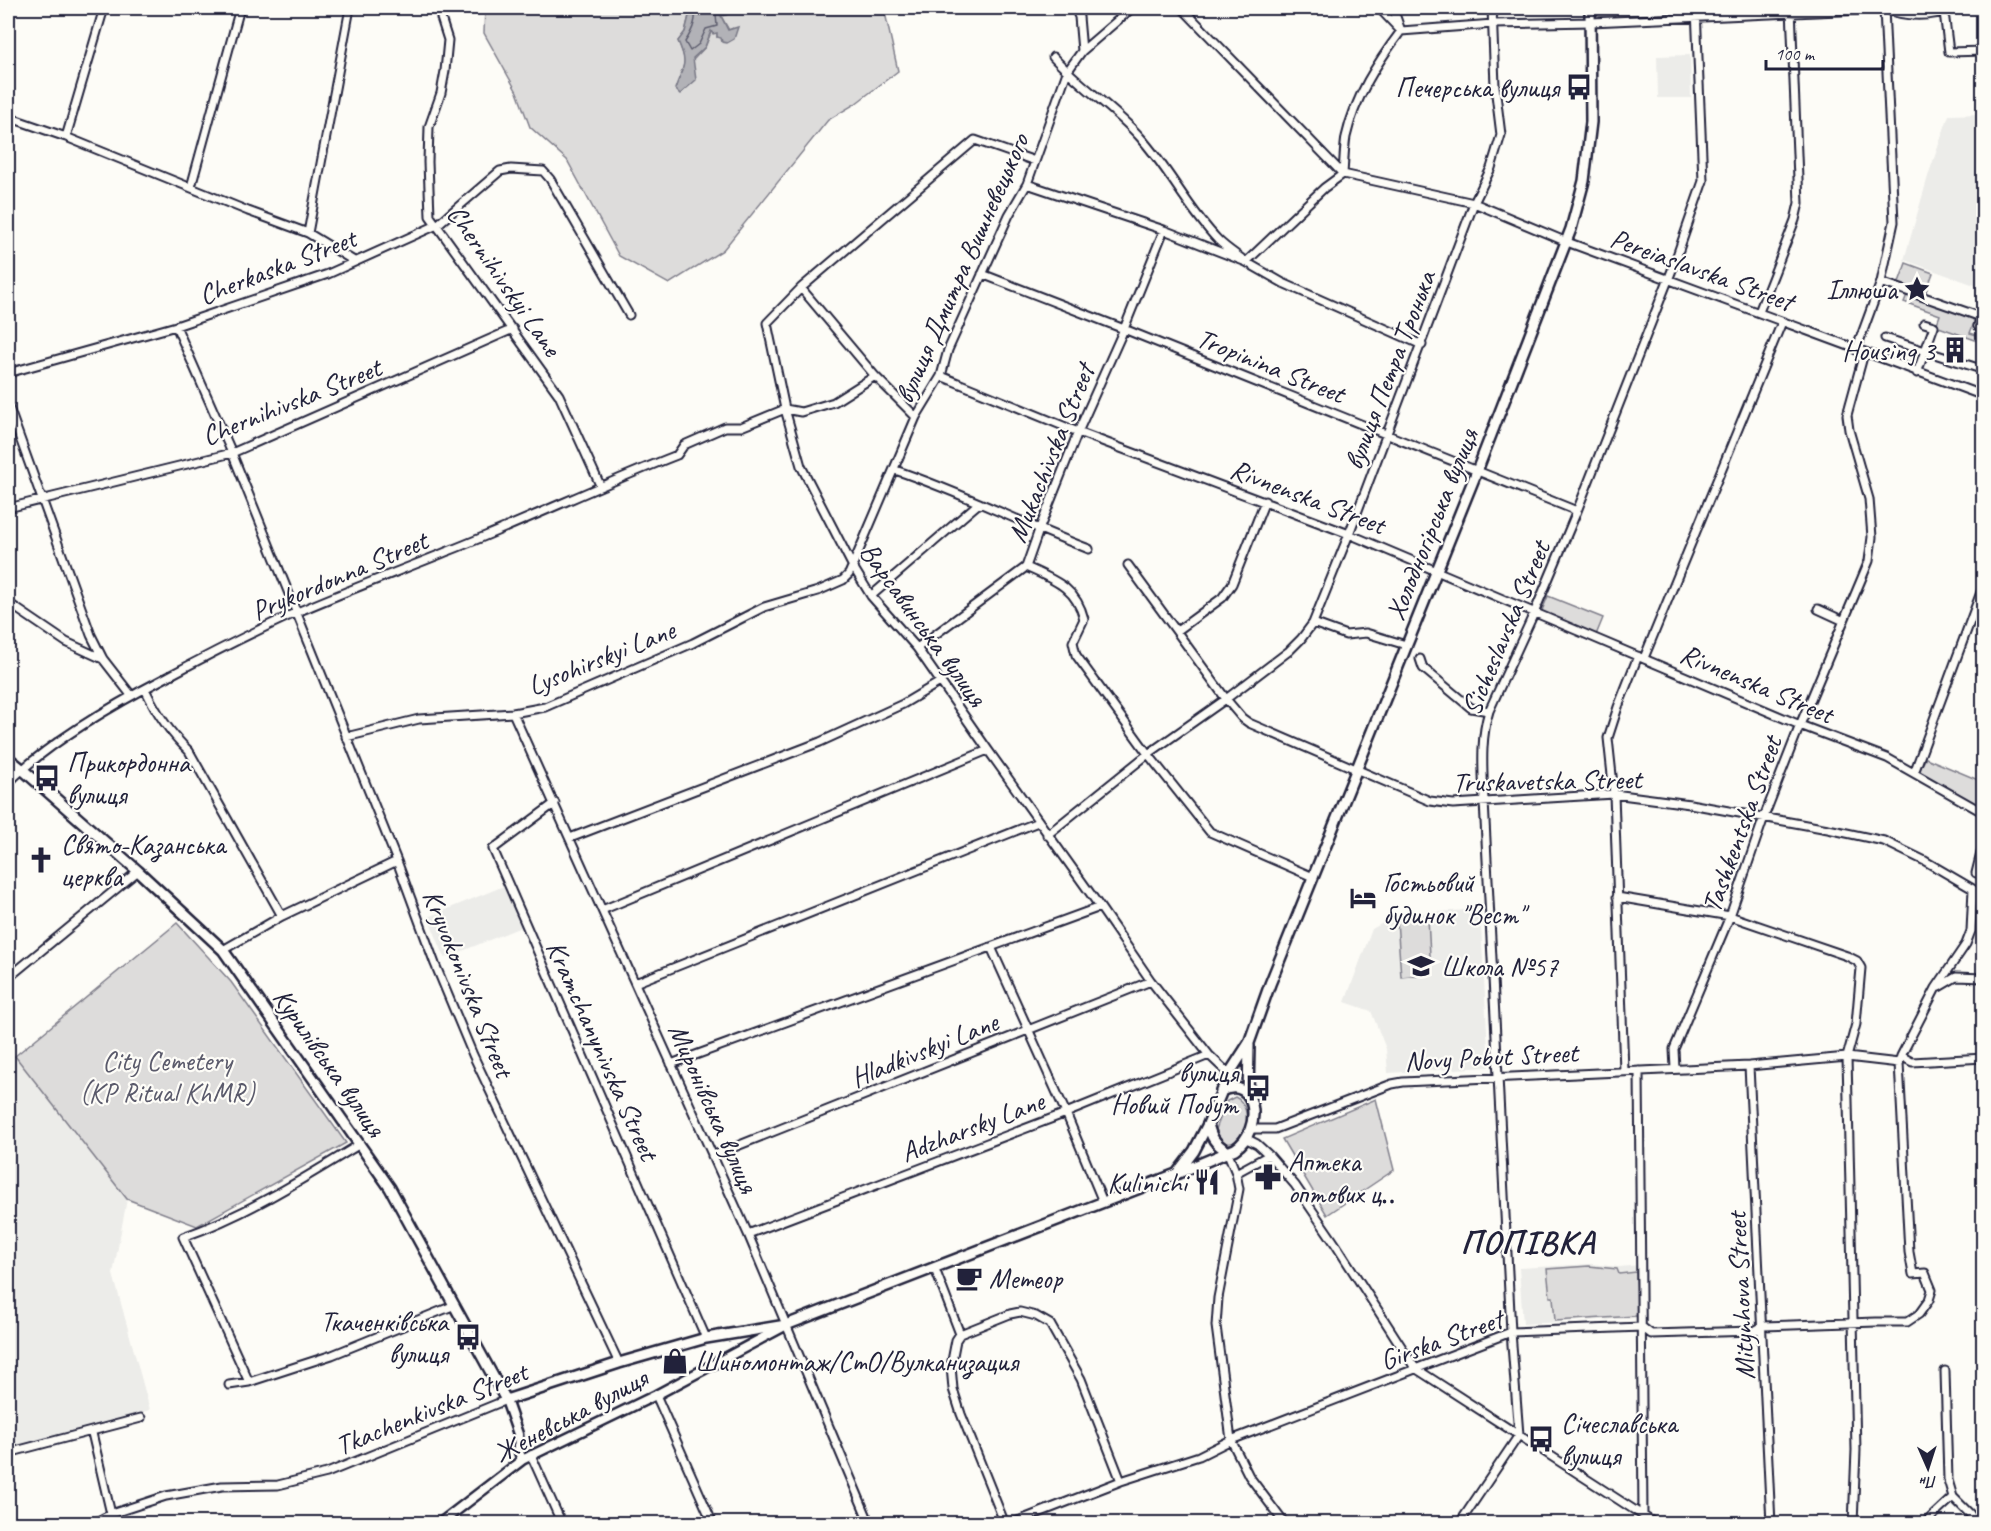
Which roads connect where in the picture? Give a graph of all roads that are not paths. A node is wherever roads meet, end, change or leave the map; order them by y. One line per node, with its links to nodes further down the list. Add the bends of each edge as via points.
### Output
1 (104, 8): 26 (street)
2 (240, 8): 30 (street)
3 (350, 8): 34 (street)
4 (1075, 8): 21 (street)
5 (1132, 8): 21 (street, вулиця Дмитра Вишневецького)
6 (1182, 8): 28 (street)
7 (1379, 8): 20 (street)
8 (1393, 8): 20 (street)
9 (1492, 8): 19 (street, вулиця Петра Тронька)
10 (1590, 8): 18 (main road, Холодногірська вулиця)
11 (1696, 8): 16 (street, Sicheslavska Street)
12 (1884, 8): 14 (street); 15 (street, via 1912,15); 40 (street, via 1894,222)
13 (1952, 8): 15 (street)
14 (1791, 10): 16 (street); 42 (street, via 1799,203)
15 (1944, 12): 22 (street, via 1949,52)
16 (1696, 17): 18 (street); 39 (street, Sicheslavska Street, via 1704,176)
17 (441, 18): 32 (street, Chernihivskyi Lane, via 448,40 441,93 429,127 428,162 430,216)
18 (1591, 22): 19 (street); 35 (main road, Холодногірська вулиця, via 1591,122 1584,181)
19 (1492, 24): 20 (street); 31 (street, вулиця Петра Тронька, via 1501,135)
20 (1401, 31): 28 (street, via 1361,93 1346,137)
21 (1082, 51): 24 (street, вулиця Дмитра Вишневецького)
22 (1983, 51)
23 (1053, 57): 24 (street)
24 (1067, 72): 27 (street, вулиця Дмитра Вишневецького); 37 (street, via 1141,138 1219,242)
25 (8, 117): 26 (street)
26 (66, 137): 30 (street)
27 (1035, 161): 29 (street, вулиця Дмитра Вишневецького); 41 (street, Варсавинська вулиця, via 975,140)
28 (1343, 174): 31 (street, Pereiaslavska Street); 37 (street)
29 (1027, 183): 33 (street); 38 (street, вулиця Дмитра Вишневецького)
30 (190, 187): 34 (street)
31 (1474, 203): 35 (street, Pereiaslavska Street); 51 (street, вулиця Петра Тронька)
32 (436, 225): 36 (street, Cherkaska Street); 43 (street, Cherkaska Street, via 500,171 543,171); 48 (street, Chernihivskyi Lane)
33 (1164, 230): 37 (street); 49 (street, Mukachivska Street)
34 (308, 233): 36 (street)
35 (1567, 242): 39 (street, Pereiaslavska Street); 68 (main road, Холодногірська вулиця)
36 (354, 261): 46 (street, Cherkaska Street, via 328,274)
37 (1246, 262): 51 (street, via 1283,284)
38 (982, 274): 49 (street, Tropinina Street); 59 (street, вулиця Дмитра Вишневецького, via 948,350)
39 (1669, 279): 42 (street, Pereiaslavska Street); 74 (street, Sicheslavska Street)
40 (1881, 282): 47 (street, via 1981,317); 52 (street)
41 (801, 288): 58 (street); 62 (street, Варсавинська вулиця, via 767,323)
42 (1759, 312): 44 (street, Pereiaslavska Street)
43 (629, 315)
44 (1782, 322): 52 (street, Pereiaslavska Street); 93 (street)
45 (1924, 323): 53 (street, via 1934,326)
46 (176, 326): 56 (street, Cherkaska Street); 66 (street, Kryvokonivska Street)
47 (1977, 326)
48 (513, 329): 66 (street, Chernihivska Street); 69 (street, Chernihivskyi Lane, via 559,395)
49 (1124, 329): 64 (street, Mukachivska Street); 65 (street, Tropinina Street)
50 (1885, 338): 53 (street)
51 (1422, 345): 65 (street, вулиця Петра Тронька)
52 (1856, 350): 54 (street, Pereiaslavska Street)
53 (1925, 352): 55 (street); 57 (street)
54 (1864, 353): 57 (street, Pereiaslavska Street); 88 (street, Tashkentska Street, via 1847,415 1869,499 1872,537 1869,561)
55 (1983, 370)
56 (8, 373)
57 (1917, 373): 60 (street, Pereiaslavska Street)
58 (875, 376): 62 (street, via 834,402 801,412); 63 (street)
59 (941, 376): 63 (street, вулиця Дмитра Вишневецького); 64 (street, Rivnenska Street)
60 (1983, 393)
61 (8, 405): 70 (street)
62 (785, 409): 69 (street, Prykordonna Street, via 741,427 725,427 684,445 676,455); 78 (street, Варсавинська вулиця, via 801,466)
63 (916, 417): 67 (street, вулиця Дмитра Вишневецького)
64 (1078, 432): 71 (street, Rivnenska Street); 75 (street, Mukachivska Street)
65 (1386, 434): 68 (street, Tropinina Street); 76 (street, вулиця Петра Тронька)
66 (232, 453): 70 (street, Chernihivska Street); 87 (street, Kryvokonivska Street)
67 (895, 470): 72 (street); 78 (street, вулиця Дмитра Вишневецького)
68 (1477, 471): 74 (street, Tropinina Street); 81 (main road, Холодногірська вулиця)
69 (600, 485): 87 (street, Prykordonna Street)
70 (41, 499): 73 (street, Chernihivska Street); 94 (street, via 80,608)
71 (1265, 501): 76 (street, Rivnenska Street); 90 (street, via 1232,584 1222,598)
72 (979, 503): 75 (street); 83 (street)
73 (8, 508)
74 (1577, 511): 86 (street, Sicheslavska Street)
75 (1039, 530): 77 (street); 80 (street, Mukachivska Street)
76 (1349, 534): 81 (street, Rivnenska Street); 89 (street, вулиця Петра Тронька)
77 (1089, 549)
78 (852, 565): 83 (street, Варсавинська вулиця); 101 (street, Lysohirskyi Lane, via 843,580 818,591 764,607 693,643 544,707)
79 (1128, 565): 90 (street, Truskavetska Street)
80 (1026, 567): 92 (street, Mukachivska Street); 105 (street, via 1060,583 1076,598 1084,619 1072,642 1076,655)
81 (1437, 571): 86 (street, Rivnenska Street); 91 (main road, Холодногірська вулиця)
82 (1983, 584): 109 (street)
83 (872, 596): 92 (street, Варсавинська вулиця)
84 (13, 606): 94 (street, via 66,642)
85 (1818, 609): 88 (street)
86 (1535, 611): 93 (street, Rivnenska Street); 100 (street, Sicheslavska Street)
87 (296, 613): 97 (street, Prykordonna Street); 103 (street, Kryvokonivska Street)
88 (1844, 621): 102 (street, Tashkentska Street)
89 (1313, 623): 91 (street, via 1346,635 1366,633); 99 (street, вулиця Петра Тронька, via 1289,651)
90 (1177, 632): 99 (street, Truskavetska Street)
91 (1406, 645): 108 (main road, Холодногірська вулиця)
92 (918, 648): 96 (street, Варсавинська вулиця)
93 (1641, 657): 102 (street, Rivnenska Street); 111 (street, via 1608,738)
94 (104, 659): 98 (street)
95 (1420, 659): 100 (street, via 1423,668 1471,708)
96 (940, 682): 104 (street, Варсавинська вулиця); 118 (street, via 903,704 820,742)
97 (145, 688): 98 (street, Prykordonna Street); 127 (street, via 174,736 189,751)
98 (132, 696): 107 (street, Prykordonna Street)
99 (1226, 699): 105 (street, вулиця Петра Тронька); 108 (street, Truskavetska Street, via 1249,723)
100 (1489, 711): 112 (street, Sicheslavska Street, via 1484,725)
101 (513, 713): 103 (street, Lysohirskyi Lane, via 419,719); 113 (street, Миронівська вулиця)
102 (1800, 725): 109 (street, Rivnenska Street); 115 (street, Tashkentska Street)
103 (346, 737): 120 (street, Kryvokonivska Street)
104 (988, 750): 116 (street, Варсавинська вулиця); 126 (street)
105 (1148, 754): 117 (street, вулиця Петра Тронька); 123 (street, via 1210,832)
106 (8, 758): 107 (main road, Курилівська вулиця)
107 (22, 769): 110 (street, Prykordonna Street); 121 (main road, Курилівська вулиця)
108 (1355, 770): 112 (street, Truskavetska Street, via 1430,801); 123 (main road, Холодногірська вулиця)
109 (1914, 773): 114 (street, Rivnenska Street)
110 (8, 783)
111 (1614, 794): 112 (street, Truskavetska Street); 115 (street, Truskavetska Street); 124 (street)
112 (1484, 801): 148 (street, Sicheslavska Street)
113 (555, 804): 118 (street, Миронівська вулиця); 171 (street, Kramchanynivska Street, via 493,849)
114 (1983, 813)
115 (1764, 817): 128 (street, Tashkentska Street); 135 (street, Truskavetska Street, via 1884,841 1973,889 1971,931)
116 (1038, 822): 117 (street, Варсавинська вулиця); 134 (street)
117 (1047, 835): 125 (street, Варсавинська вулиця)
118 (570, 838): 126 (street, Миронівська вулиця)
119 (1983, 841): 122 (street)
120 (397, 861): 127 (street); 172 (street, Kryvokonivska Street, via 473,1055)
121 (138, 871): 130 (main road, Курилівська вулиця); 131 (street)
122 (1977, 873)
123 (1313, 877): 137 (main road, Холодногірська вулиця)
124 (1617, 897): 128 (street); 145 (street)
125 (1101, 907): 129 (street); 133 (street, Варсавинська вулиця)
126 (602, 910): 134 (street, Миронівська вулиця)
127 (282, 916): 130 (street)
128 (1730, 916): 139 (street, via 1857,961 1861,978 1856,1024); 144 (street, Tashkentska Street, via 1674,1049)
129 (991, 947): 136 (street); 142 (street)
130 (223, 950): 155 (main road, Курилівська вулиця)
131 (8, 978)
132 (1983, 978): 135 (street, via 1956,977)
133 (1151, 981): 136 (street, Hladkivskyi Lane); 138 (street, Варсавинська вулиця)
134 (634, 983): 142 (street, Миронівська вулиця)
135 (1936, 988): 140 (street)
136 (1027, 1030): 151 (street); 158 (street, Hladkivskyi Lane)
137 (1249, 1043): 147 (main road, Холодногірська вулиця); 150 (main road, Холодногірська вулиця)
138 (1209, 1055): 147 (street, Варсавинська вулиця); 151 (street, Adzharsky Lane)
139 (1847, 1057): 140 (street, Novy Pobut Street); 143 (street, Novy Pobut Street); 165 (street)
140 (1900, 1059): 141 (street, Novy Pobut Street); 165 (street, Girska Street, via 1909,1252 1913,1274 1925,1273 1932,1290 1919,1314 1907,1322)
141 (1983, 1059)
142 (670, 1064): 158 (street, Миронівська вулиця)
143 (1749, 1066): 144 (street, Novy Pobut Street); 167 (street, Mitynhova Street)
144 (1675, 1069): 146 (street, Novy Pobut Street)
145 (1624, 1071): 146 (street, Novy Pobut Street); 148 (street, Novy Pobut Street)
146 (1639, 1071): 168 (street)
147 (1230, 1074): 149 (main road, Холодногірська вулиця)
148 (1498, 1077): 153 (street, Novy Pobut Street, via 1392,1084 1275,1129); 169 (street, Sicheslavska Street)
149 (1221, 1090): 150 (main road, via 1233,1087); 152 (main road)
150 (1248, 1095): 153 (main road, via 1253,1112)
151 (1066, 1113): 161 (street); 162 (street, Adzharsky Lane)
152 (1208, 1124): 156 (main road, via 1210,1136); 160 (main road)
153 (1251, 1129): 154 (main road)
154 (1246, 1138): 156 (main road); 157 (street)
155 (360, 1144): 164 (main road, Курилівська вулиця, via 390,1188); 175 (street, via 275,1196 183,1236)
156 (1227, 1151): 159 (street); 160 (main road)
157 (1269, 1155): 159 (street); 173 (street, via 1324,1227)
158 (712, 1156): 162 (street, Миронівська вулиця)
159 (1236, 1173): 182 (street, via 1239,1190 1216,1326)
160 (1176, 1174): 161 (main road)
161 (1103, 1202): 163 (main road, Женевська вулиця)
162 (748, 1234): 166 (street, Миронівська вулиця)
163 (934, 1269): 166 (main road, Женевська вулиця); 170 (street)
164 (455, 1305): 175 (street, via 332,1355); 178 (main road, Курилівська вулиця)
165 (1855, 1323): 167 (street, Girska Street); 201 (street)
166 (786, 1325): 171 (main road, Tkachenkivska Street); 177 (street, Женевська вулиця); 195 (street, Миронівська вулиця)
167 (1763, 1326): 168 (street, Girska Street, via 1754,1331 1651,1334); 200 (street, Mitynhova Street)
168 (1642, 1327): 169 (street, Girska Street); 189 (street)
169 (1511, 1332): 173 (street, Girska Street); 181 (street, Sicheslavska Street)
170 (960, 1334): 186 (street, via 1020,1312 1050,1324 1081,1379); 196 (street, via 951,1366 953,1389)
171 (706, 1338): 172 (main road, Tkachenkivska Street)
172 (619, 1363): 178 (main road, Tkachenkivska Street)
173 (1415, 1368): 181 (street); 182 (street, Girska Street)
174 (1945, 1371): 187 (street, via 1948,1480)
175 (249, 1382): 176 (street)
176 (229, 1385)
177 (656, 1395): 184 (street, Женевська вулиця); 194 (street)
178 (506, 1400): 185 (street, Курилівська вулиця); 188 (street, Tkachenkivska Street, via 327,1473 278,1485 222,1486 166,1496)
179 (141, 1418): 180 (street)
180 (92, 1432): 183 (street); 188 (street)
181 (1520, 1435): 189 (street); 190 (street)
182 (1230, 1440): 186 (street, Girska Street, via 1199,1456); 198 (street, via 1249,1476)
183 (8, 1454)
184 (531, 1455): 185 (street, Женевська вулиця); 193 (street)
185 (522, 1460): 192 (street, Женевська вулиця)
186 (1121, 1481): 197 (street, Girska Street)
187 (1953, 1497): 202 (street); 203 (street)
188 (111, 1514): 191 (street, Tkachenkivska Street)
189 (1643, 1515): 199 (street)
190 (1461, 1523)
191 (92, 1524)
192 (439, 1524)
193 (562, 1524)
194 (713, 1524)
195 (870, 1524)
196 (1005, 1524)
197 (1010, 1524)
198 (1285, 1524)
199 (1656, 1524)
200 (1772, 1524)
201 (1852, 1524)
202 (1924, 1524)
203 (1976, 1524)

